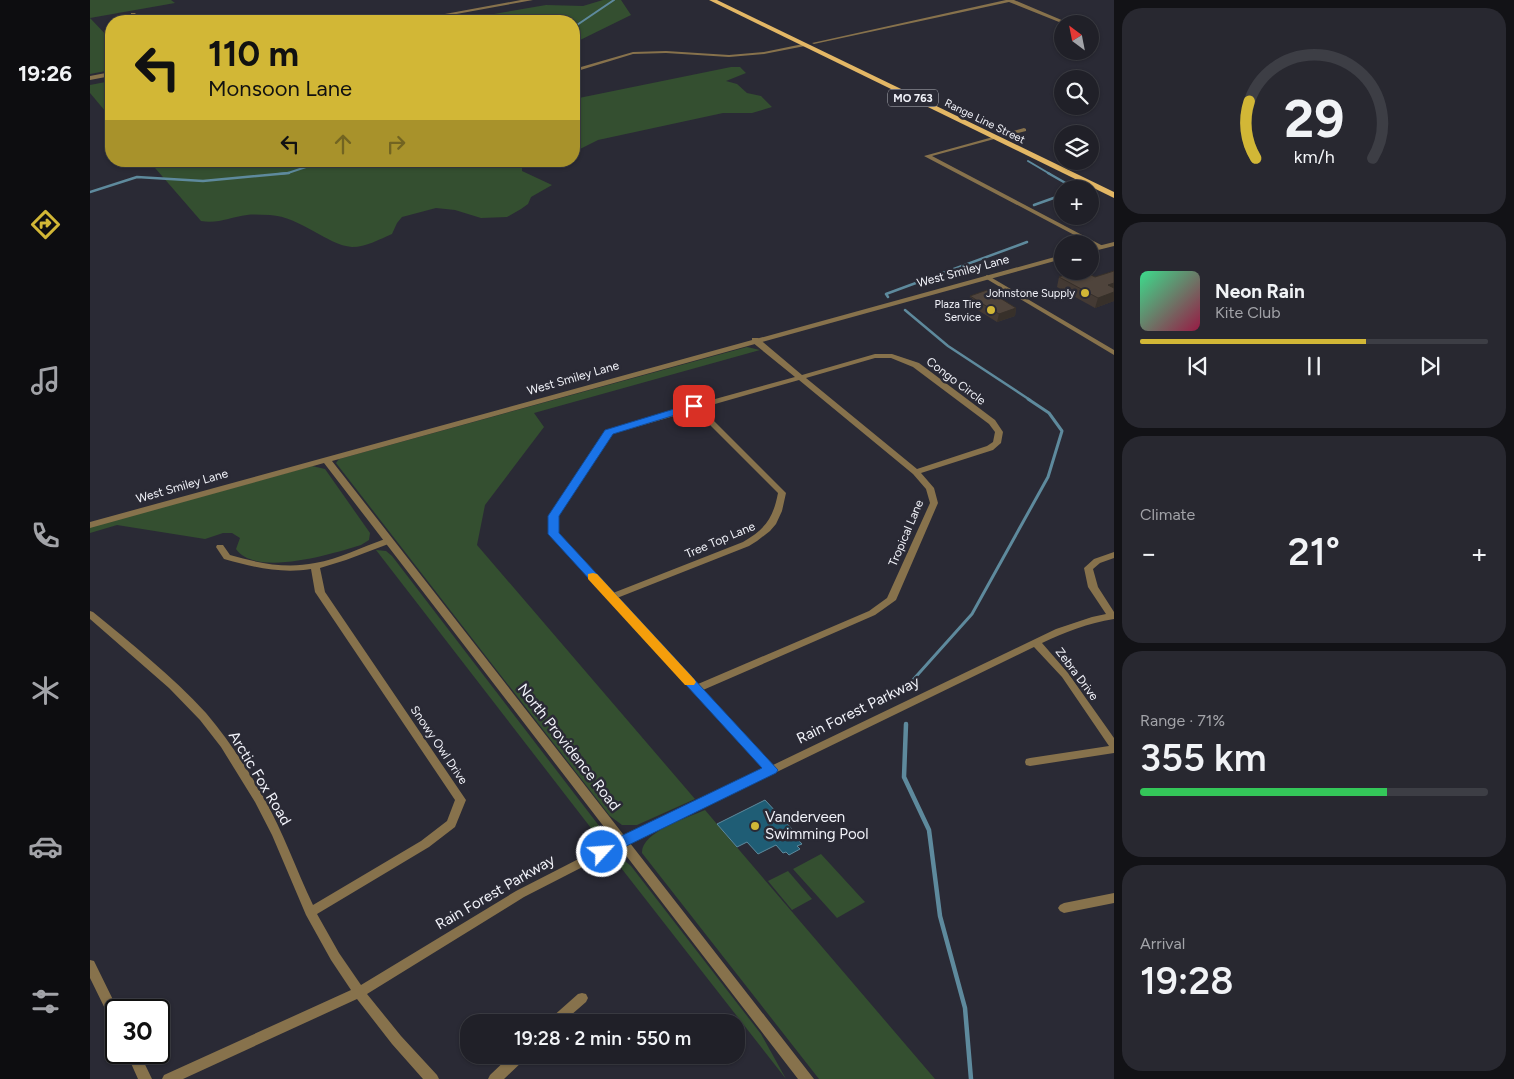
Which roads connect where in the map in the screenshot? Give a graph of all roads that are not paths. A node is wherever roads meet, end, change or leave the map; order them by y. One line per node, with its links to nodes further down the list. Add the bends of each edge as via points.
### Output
1 (530, 0): 5 (street)
2 (712, 0): 7 (main road, Range Line Street / MO 763)
3 (726, 0): 8 (main road, Range Line Street / MO 763)
4 (1010, 0): 6 (street); 8 (street)
5 (444, 15)
6 (1054, 18)
7 (771, 29): 8 (main road); 9 (main road, Range Line Street / MO 763)
8 (814, 42): 10 (main road, Range Line Street / MO 763)
9 (804, 45): 10 (main road); 11 (street, via 729,56 632,53); 14 (main road, Range Line Street / MO 763)
10 (838, 54): 16 (main road, Range Line Street / MO 763)
11 (580, 69)
12 (105, 75): 13 (street)
13 (90, 78)
14 (955, 118): 16 (main road); 17 (main road, Range Line Street / MO 763)
15 (1024, 130): 16 (street)
16 (1005, 134): 18 (main road, Range Line Street / MO 763)
17 (995, 138): 18 (main road); 20 (main road, Range Line Street / MO 763); 22 (street, via 927,156)
18 (1042, 152): 19 (main road, Range Line Street / MO 763)
19 (1114, 187)
20 (1114, 196)
21 (1114, 244): 22 (street)
22 (1101, 247)
23 (1054, 259): 24 (street, West Smiley Lane)
24 (987, 277): 25 (street, West Smiley Lane); 26 (street)
25 (755, 340): 27 (street, Tropical Lane); 29 (street, West Smiley Lane)
26 (1114, 353)
27 (798, 377): 28 (street); 30 (street, Tropical Lane); 30 (street, Congo Circle, via 874,356 905,359 992,422 999,432 997,443 990,448)
28 (694, 406): 36 (street, via 609,432 554,516 554,534); 36 (street, Tree Top Lane, via 782,493 776,518 764,535 746,544)
29 (325, 459): 31 (street, West Smiley Lane); 32 (street, North Providence Road)
30 (916, 472): 40 (street, Tropical Lane, via 930,488 934,503 891,600 872,614)
31 (90, 525)
32 (388, 542): 35 (street); 44 (street, North Providence Road)
33 (220, 547): 35 (street, via 226,557 260,567)
34 (1114, 556): 38 (street, via 1097,561 1088,568 1095,591)
35 (315, 566): 47 (street, Snowy Owl Drive, via 320,592 460,800 451,824 425,844)
36 (611, 597): 40 (street)
37 (90, 614): 47 (street, Arctic Fox Road, via 186,698 216,733 272,823)
38 (1113, 616): 39 (street, Rain Forest Parkway, via 1076,624)
39 (1036, 642): 41 (street, Zebra Drive, via 1065,675); 43 (street, Rain Forest Parkway)
40 (696, 689): 43 (street)
41 (1114, 748): 42 (street)
42 (1030, 762)
43 (771, 770): 44 (street, Rain Forest Parkway)
44 (622, 842): 49 (street, Rain Forest Parkway, via 520,894); 59 (street, North Providence Road)
45 (1114, 898): 46 (street)
46 (1064, 908)
47 (310, 912): 49 (street, Arctic Fox Road)
48 (90, 965): 51 (street)
49 (359, 992): 56 (street, Rain Forest Parkway); 57 (street, Arctic Fox Road, via 398,1043)
50 (582, 998): 52 (street)
51 (106, 999)
52 (565, 1014)
53 (138, 1064): 55 (street)
54 (510, 1064): 58 (street)
55 (145, 1079)
56 (169, 1079)
57 (432, 1079)
58 (494, 1079)
59 (807, 1079)

